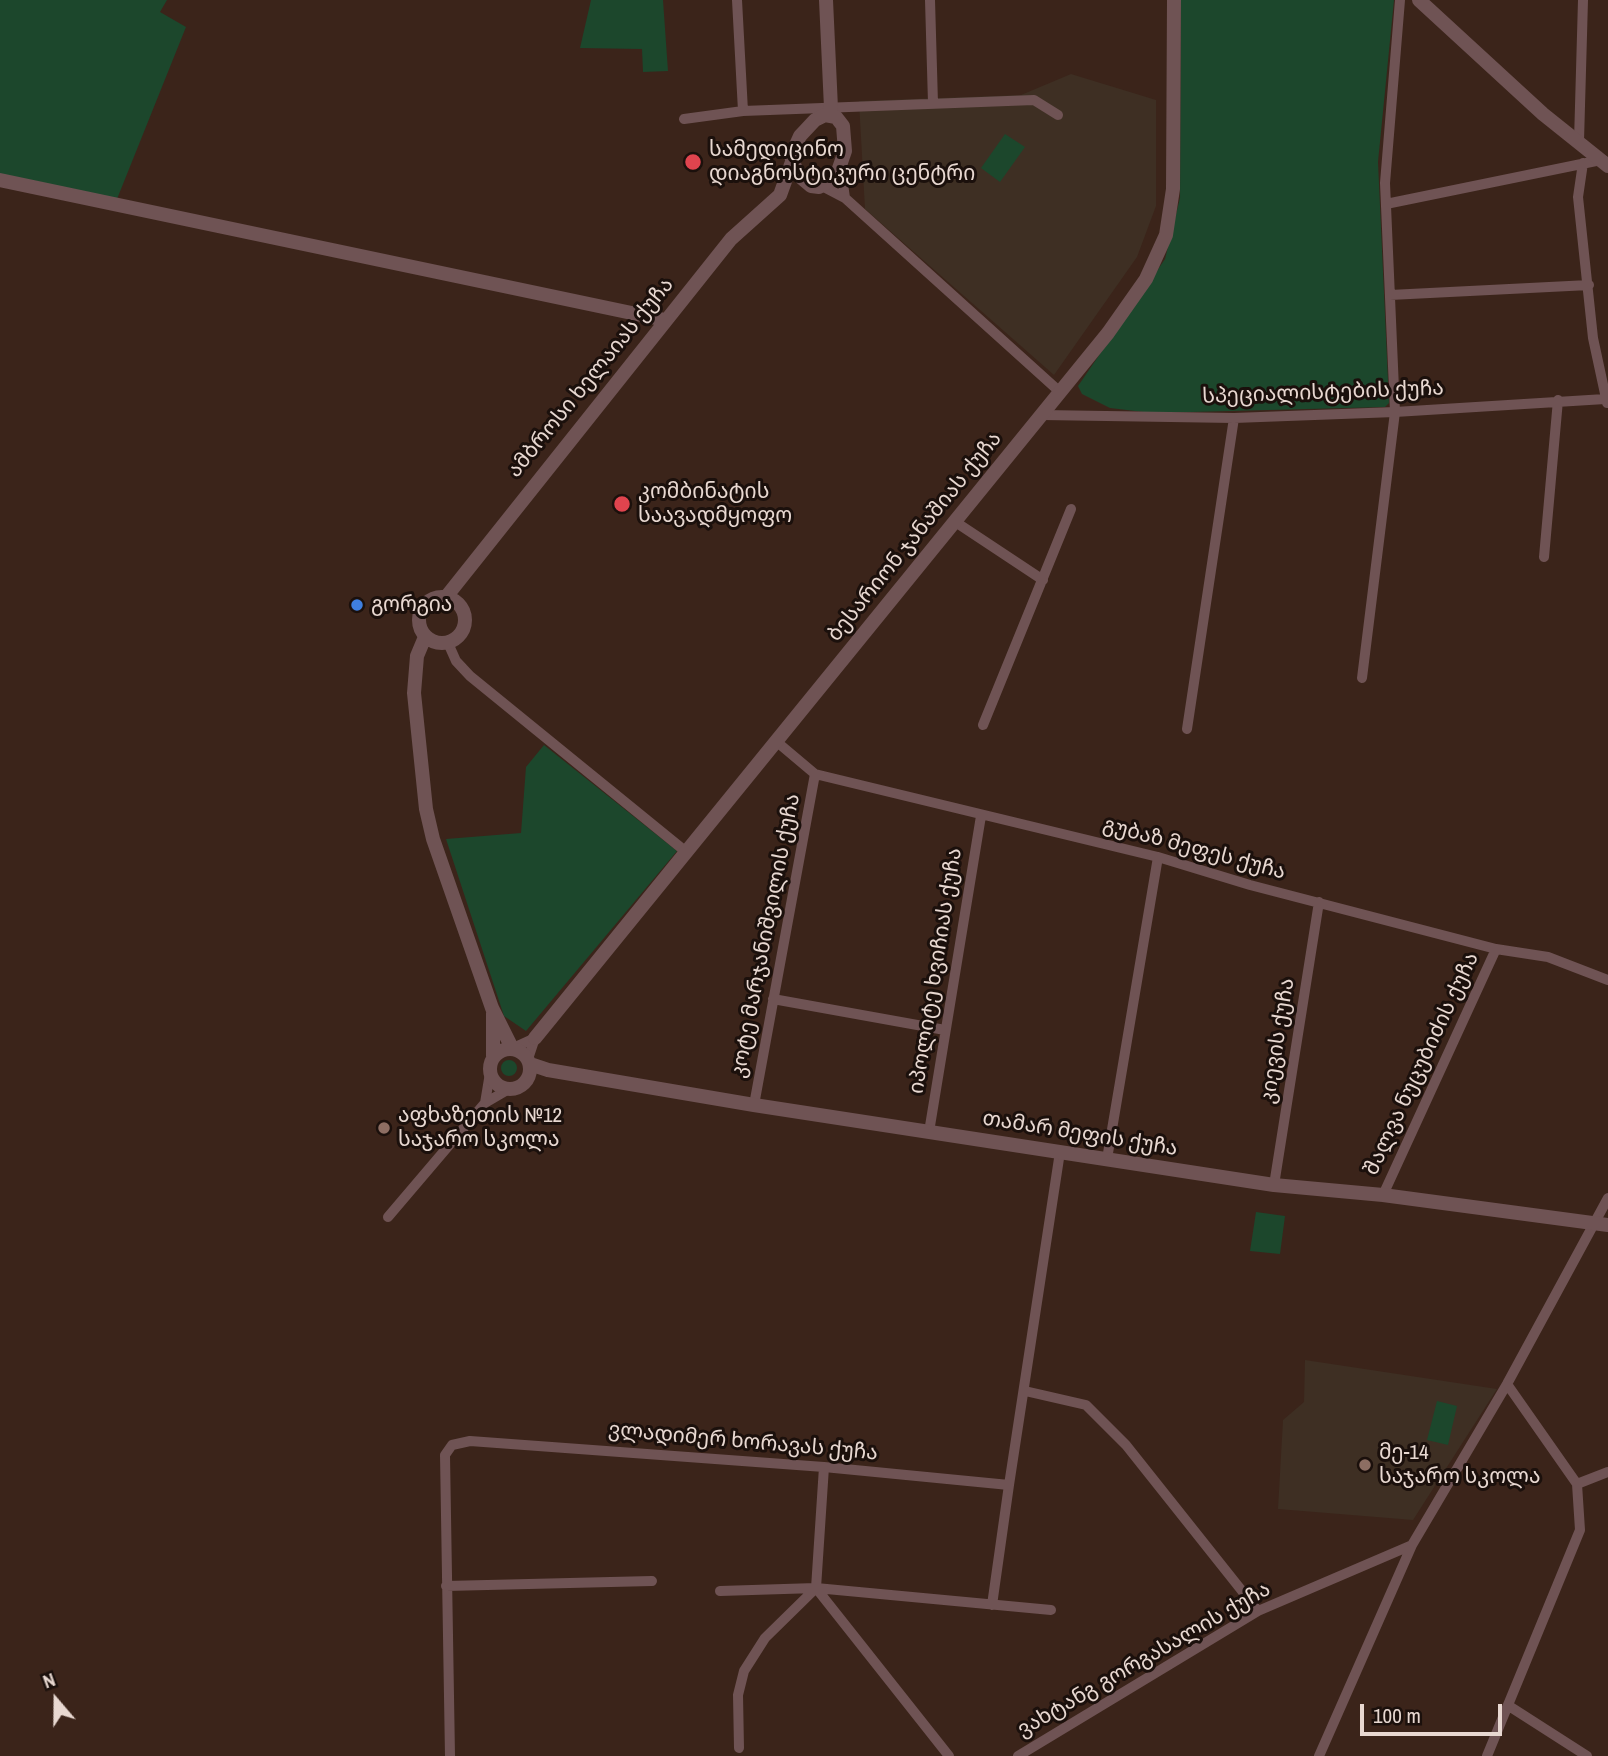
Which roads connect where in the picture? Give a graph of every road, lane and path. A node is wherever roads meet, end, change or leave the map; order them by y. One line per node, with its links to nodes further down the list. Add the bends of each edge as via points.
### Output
1 (737, 0): 10 (street)
2 (826, 0): 9 (street)
3 (930, 0): 8 (street)
4 (1174, 0): 28 (street, ბესარიონ ჯანაშიას ქუჩა, via 1173,190 1166,235 1146,279)
5 (1400, 0): 24 (street)
6 (1419, 0): 15 (street, via 1543,114)
7 (1583, 0): 15 (street)
8 (933, 103): 9 (street); 11 (street, via 1034,100)
9 (831, 108): 10 (street); 13 (street); 14 (street)
10 (743, 111): 12 (street)
11 (1058, 115)
12 (684, 119)
13 (815, 120): 14 (street, via 830,115); 16 (street, via 800,136)
14 (843, 126): 19 (street)
15 (1579, 141): 18 (street)
16 (792, 162): 21 (street, via 803,181); 22 (street)
17 (1583, 163): 18 (street); 24 (street); 25 (street, via 1578,197)
18 (1605, 163)
19 (841, 170): 21 (street); 23 (street)
20 (0, 180): 27 (street)
21 (821, 187): 22 (street); 23 (street)
22 (780, 195): 27 (street, ამბროსი ხელაიას ქუჩა, via 731,239)
23 (845, 198): 28 (street)
24 (1386, 204): 26 (street)
25 (1589, 285): 26 (street); 30 (street, via 1593,338)
26 (1390, 295): 31 (street)
27 (665, 320): 38 (street, ამბროსი ხელაიას ქუჩა)
28 (1060, 392): 32 (street, ბესარიონ ჯანაშიას ქუჩა)
29 (1558, 400): 30 (street, სპეციალისტების ქუჩა); 31 (street, სპეციალისტების ქუჩა); 36 (street)
30 (1607, 402)
31 (1395, 412): 33 (street, სპეციალისტების ქუჩა); 41 (street)
32 (1042, 415): 33 (street, სპეციალისტების ქუჩა); 35 (street, ბესარიონ ჯანაშიას ქუჩა)
33 (1234, 418): 43 (street)
34 (1072, 509): 37 (street)
35 (954, 521): 37 (street); 44 (street, ბესარიონ ჯანაშიას ქუჩა)
36 (1544, 557)
37 (1043, 580): 42 (street)
38 (446, 597): 39 (street, via 430,600 420,612 419,628); 40 (street, via 459,605 465,619 461,634)
39 (425, 637): 40 (street); 53 (street, via 414,693 426,809)
40 (448, 643): 47 (street, via 470,676)
41 (1362, 678)
42 (983, 725)
43 (1187, 729)
44 (777, 742): 45 (street, გუბაზ მეფეს ქუჩა); 47 (street, ბესარიონ ჯანაშიას ქუჩა)
45 (816, 774): 46 (street, გუბაზ მეფეს ქუჩა); 52 (street, კოტე მარჯანიშვილის ქუჩა)
46 (981, 816): 48 (street, გუბაზ მეფეს ქუჩა); 54 (street, იპოლიტე ხვიჩიას ქუჩა)
47 (685, 851): 55 (street, ბესარიონ ჯანაშიას ქუჩა)
48 (1158, 857): 49 (street, გუბაზ მეფეს ქუჩა); 67 (street)
49 (1319, 902): 50 (street, გუბაზ მეფეს ქუჩა); 68 (street, კიევის ქუჩა)
50 (1496, 948): 51 (street, გუბაზ მეფეს ქუჩა, via 1548,957); 69 (street, შალვა ნუცუბიძის ქუჩა)
51 (1608, 980)
52 (773, 999): 54 (street); 64 (street, კოტე მარჯანიშვილის ქუჩა)
53 (492, 1008): 56 (street); 57 (street)
54 (946, 1030): 65 (street, იპოლიტე ხვიჩიას ქუჩა)
55 (535, 1038): 56 (street); 58 (street)
56 (512, 1048): 57 (street); 58 (street)
57 (493, 1056): 60 (street)
58 (529, 1062): 59 (street, თამარ მეფის ქუჩა); 61 (street, via 530,1074)
59 (548, 1070): 61 (street); 64 (street, თამარ მეფის ქუჩა)
60 (490, 1073): 62 (street, via 497,1084); 63 (street)
61 (524, 1084): 62 (street)
62 (509, 1089): 63 (street)
63 (485, 1103): 71 (street)
64 (754, 1105): 65 (street, თამარ მეფის ქუჩა)
65 (929, 1132): 66 (street, თამარ მეფის ქუჩა)
66 (1060, 1152): 67 (street, თამარ მეფის ქუჩა); 74 (street)
67 (1107, 1159): 68 (street, თამარ მეფის ქუჩა)
68 (1274, 1185): 69 (street, თამარ მეფის ქუჩა)
69 (1383, 1195): 72 (street, თამარ მეფის ქუჩა)
70 (1608, 1198): 72 (street)
71 (388, 1217)
72 (1602, 1224): 73 (street)
73 (1507, 1384): 77 (street); 79 (street)
74 (1025, 1391): 78 (street); 86 (street, via 1086,1405 1132,1453)
75 (824, 1467): 78 (street, ვლადიმერ ხორავას ქუჩა); 81 (street, ვლადიმერ ხორავას ქუჩა, via 470,1440 457,1443 444,1455); 82 (street)
76 (1608, 1472): 77 (street)
77 (1577, 1484): 87 (street, via 1580,1530)
78 (1009, 1485): 84 (street)
79 (1412, 1545): 86 (street, ვახტანგ გორგასალის ქუჩა); 92 (street)
80 (652, 1581): 81 (street)
81 (446, 1586): 89 (street, ვლადიმერ ხორავას ქუჩა)
82 (816, 1587): 83 (street); 84 (street); 88 (street, via 765,1638 744,1671 738,1695); 90 (street)
83 (720, 1591)
84 (992, 1605): 85 (street)
85 (1051, 1610)
86 (1258, 1611): 91 (street, ვახტანგ გორგასალის ქუჩა)
87 (1509, 1706): 93 (street); 94 (street)
88 (739, 1748)
89 (450, 1756)
90 (948, 1756)
91 (1017, 1756)
92 (1318, 1756)
93 (1487, 1756)
94 (1587, 1756)

